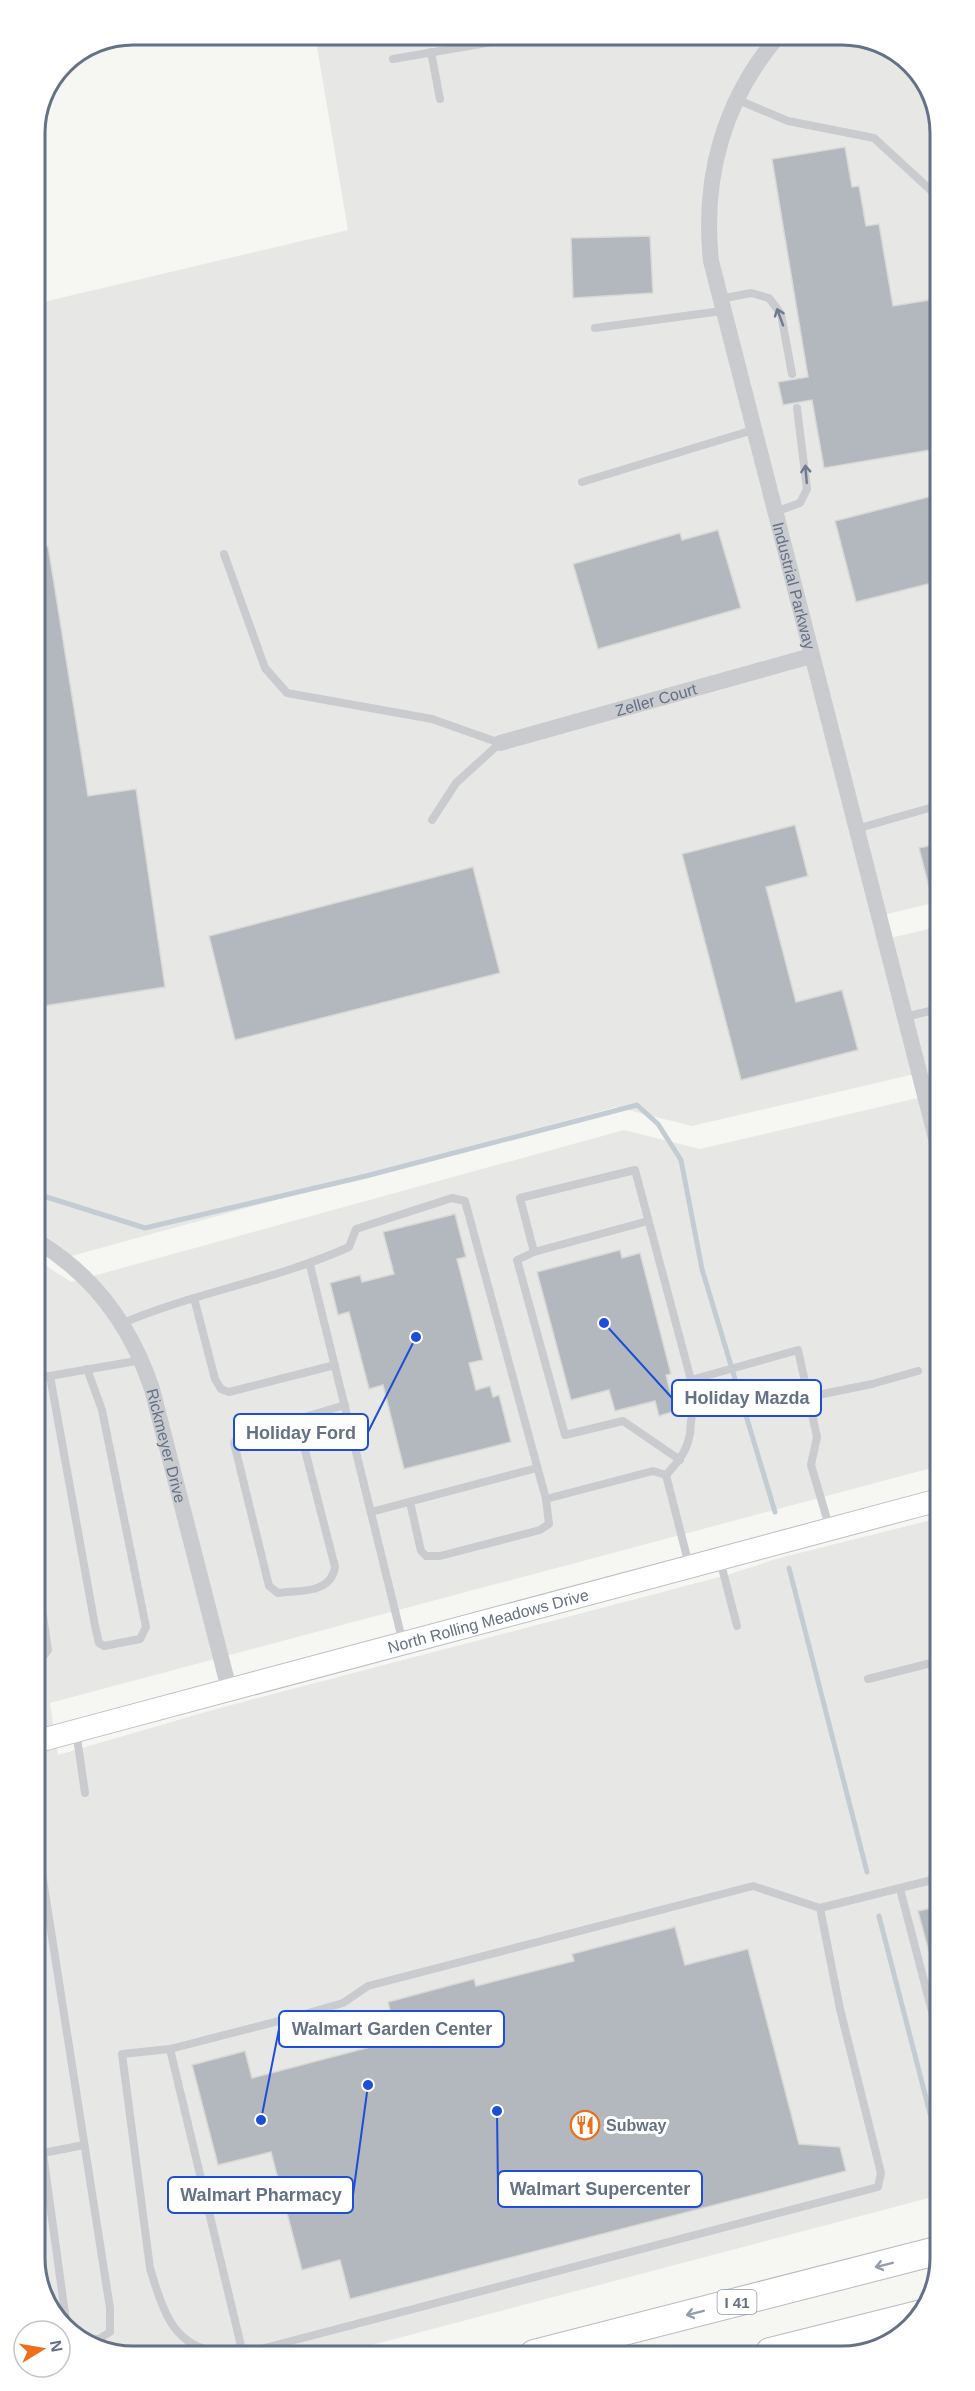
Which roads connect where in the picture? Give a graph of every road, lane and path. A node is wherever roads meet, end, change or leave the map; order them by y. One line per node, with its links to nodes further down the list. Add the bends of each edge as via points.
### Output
1 (473, 45): 3 (lane)
2 (771, 45): 6 (street, Industrial Parkway)
3 (431, 52): 4 (lane); 5 (lane)
4 (393, 59)
5 (440, 99)
6 (736, 99): 7 (lane, via 788,121 874,138); 8 (street, Industrial Parkway, via 718,145 709,197 709,246)
7 (930, 189)
8 (721, 305): 9 (lane); 10 (lane, one-way to 8, via 781,314 769,298 751,293); 12 (street, Industrial Parkway)
9 (595, 328)
10 (792, 374)
11 (797, 408): 14 (lane, one-way to 11, via 800,504 807,489)
12 (753, 430): 13 (lane); 14 (street, Industrial Parkway)
13 (582, 482)
14 (774, 513): 16 (street, Industrial Parkway)
15 (224, 554): 17 (lane, via 265,668 287,693 432,719)
16 (811, 656): 17 (street, Zeller Court); 20 (street, Industrial Parkway)
17 (500, 743): 19 (lane, via 456,783)
18 (930, 808): 20 (lane)
19 (432, 820)
20 (856, 829): 22 (street, Industrial Parkway)
21 (930, 1011): 22 (lane)
22 (904, 1017): 23 (street, Industrial Parkway)
23 (930, 1116)
24 (648, 1221): 26 (lane); 26 (lane, via 635,1170 520,1198); 36 (lane)
25 (45, 1247): 29 (street, Rickmeyer Drive, via 83,1275)
26 (534, 1252): 40 (lane, via 517,1260 565,1436 623,1421)
27 (310, 1265): 28 (lane); 31 (lane); 41 (lane, via 349,1247 356,1229 452,1198 465,1201)
28 (194, 1298): 29 (lane); 31 (lane, via 221,1389 229,1392)
29 (123, 1323): 30 (street, Rickmeyer Drive)
30 (142, 1360): 32 (lane); 56 (street, Rickmeyer Drive)
31 (335, 1365): 38 (lane)
32 (87, 1369): 34 (lane); 34 (lane, via 102,1410 146,1627 140,1640 104,1647 99,1643 95,1626)
33 (918, 1371): 37 (lane)
34 (50, 1376): 35 (lane)
35 (45, 1377)
36 (691, 1380): 37 (lane, via 798,1350); 40 (lane, via 698,1405 690,1419 690,1437)
37 (808, 1397): 47 (lane, via 817,1437 811,1465)
38 (345, 1405): 39 (lane); 46 (lane)
39 (297, 1419): 39 (lane, via 238,1437 234,1443 269,1586 278,1593 324,1587 333,1578 335,1567)
40 (680, 1460): 42 (lane)
41 (537, 1468): 43 (lane); 44 (lane)
42 (666, 1475): 43 (lane, via 653,1471); 49 (lane)
43 (546, 1499): 44 (lane, via 549,1524 540,1530 440,1556 426,1556 422,1551)
44 (410, 1502): 46 (lane)
45 (930, 1502): 47 (main road, North Rolling Meadows Drive)
46 (371, 1512): 52 (lane)
47 (830, 1529): 48 (main road, North Rolling Meadows Drive)
48 (720, 1560): 49 (main road, North Rolling Meadows Drive); 50 (lane)
49 (690, 1568): 52 (main road, North Rolling Meadows Drive)
50 (737, 1626)
51 (45, 1630): 53 (lane)
52 (403, 1643): 56 (main road, North Rolling Meadows Drive)
53 (45, 1654)
54 (930, 1663): 55 (lane)
55 (868, 1679)
56 (230, 1689): 57 (main road, North Rolling Meadows Drive)
57 (76, 1731): 58 (main road, North Rolling Meadows Drive); 59 (lane)
58 (45, 1739)
59 (85, 1792)
60 (930, 1880): 61 (lane)
61 (900, 1888): 63 (lane); 64 (lane)
62 (45, 1904): 66 (lane)
63 (820, 1908): 65 (lane, via 753,1886 368,1986 343,2002); 75 (lane, via 840,2009 881,2173 878,2187)
64 (930, 2004)
65 (170, 2049): 73 (lane, via 122,2054 150,2268 177,2335); 74 (lane)
66 (84, 2145): 67 (lane); 72 (lane, via 110,2308 110,2332)
67 (45, 2153)
68 (45, 2168): 70 (lane)
69 (930, 2253): 76 (highway, I 41, one-way to 76)
70 (65, 2313)
71 (906, 2318): 77 (highway)
72 (99, 2339)
73 (200, 2346)
74 (241, 2346)
75 (272, 2346)
76 (565, 2346)
77 (794, 2346)

